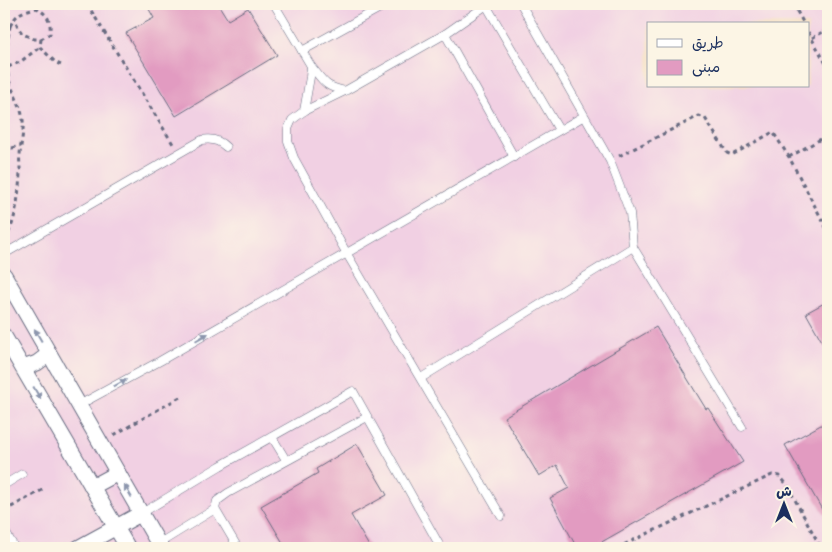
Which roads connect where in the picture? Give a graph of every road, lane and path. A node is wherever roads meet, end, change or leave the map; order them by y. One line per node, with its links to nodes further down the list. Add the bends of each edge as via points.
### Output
1 (10, 4): 8 (path)
2 (87, 4): 32 (path)
3 (274, 4): 19 (lane)
4 (387, 4): 19 (lane)
5 (487, 4): 14 (lane); 27 (lane)
6 (521, 4): 26 (lane)
7 (793, 4): 11 (path)
8 (4, 12)
9 (15, 17): 12 (path); 17 (path, via 23,34); 17 (path, via 23,11 37,8 48,16 50,34)
10 (4, 20): 12 (path)
11 (803, 22)
12 (10, 26): 22 (path)
13 (828, 29): 16 (path)
14 (445, 34): 24 (lane); 33 (lane)
15 (810, 35): 16 (path)
16 (812, 38): 23 (path)
17 (41, 39): 18 (path)
18 (40, 47): 20 (path, via 56,63); 22 (path)
19 (302, 51): 21 (lane)
20 (64, 66)
21 (311, 66): 24 (lane, via 330,87); 25 (lane)
22 (8, 67): 30 (path, via 23,119)
23 (828, 67)
24 (345, 91): 25 (lane)
25 (304, 111): 40 (lane, via 292,120 288,141 294,158)
26 (584, 116): 27 (lane); 35 (lane)
27 (558, 130): 33 (lane)
28 (828, 135): 34 (path)
29 (4, 146): 30 (path)
30 (21, 146): 37 (path, via 15,212 12,226)
31 (226, 147): 32 (lane, via 209,138)
32 (179, 153): 39 (lane)
33 (514, 157): 40 (lane)
34 (789, 157): 35 (path, via 773,132 732,155 705,118 699,116); 36 (path)
35 (610, 161): 38 (lane, via 630,213)
36 (828, 231)
37 (4, 238)
38 (633, 247): 45 (lane); 49 (lane)
39 (4, 254)
40 (347, 254): 45 (lane); 47 (lane, one-way to 40)
41 (4, 275): 43 (street, one-way to 41)
42 (4, 337): 44 (street)
43 (49, 354): 44 (street); 47 (street)
44 (23, 368): 56 (street, one-way to 56)
45 (420, 378): 61 (lane)
46 (180, 397): 51 (path)
47 (79, 405): 51 (street)
48 (367, 417): 50 (lane, via 353,391); 52 (lane); 69 (lane)
49 (742, 427)
50 (272, 437): 52 (lane); 60 (lane)
51 (101, 443): 53 (street)
52 (286, 460): 58 (lane, via 228,493 217,501)
53 (118, 473): 56 (street); 60 (street, one-way to 53)
54 (22, 474): 55 (lane)
55 (4, 485)
56 (92, 487): 62 (street)
57 (46, 488): 59 (path)
58 (215, 509): 64 (lane); 68 (lane)
59 (4, 511)
60 (142, 513): 62 (street); 64 (street)
61 (501, 516)
62 (115, 527): 66 (street); 67 (street)
63 (4, 530): 65 (lane)
64 (156, 547)
65 (15, 548)
66 (78, 548)
67 (128, 548)
68 (238, 548)
69 (441, 548)
70 (617, 548): 71 (path, via 772,475 780,476 787,485)
71 (821, 548)

